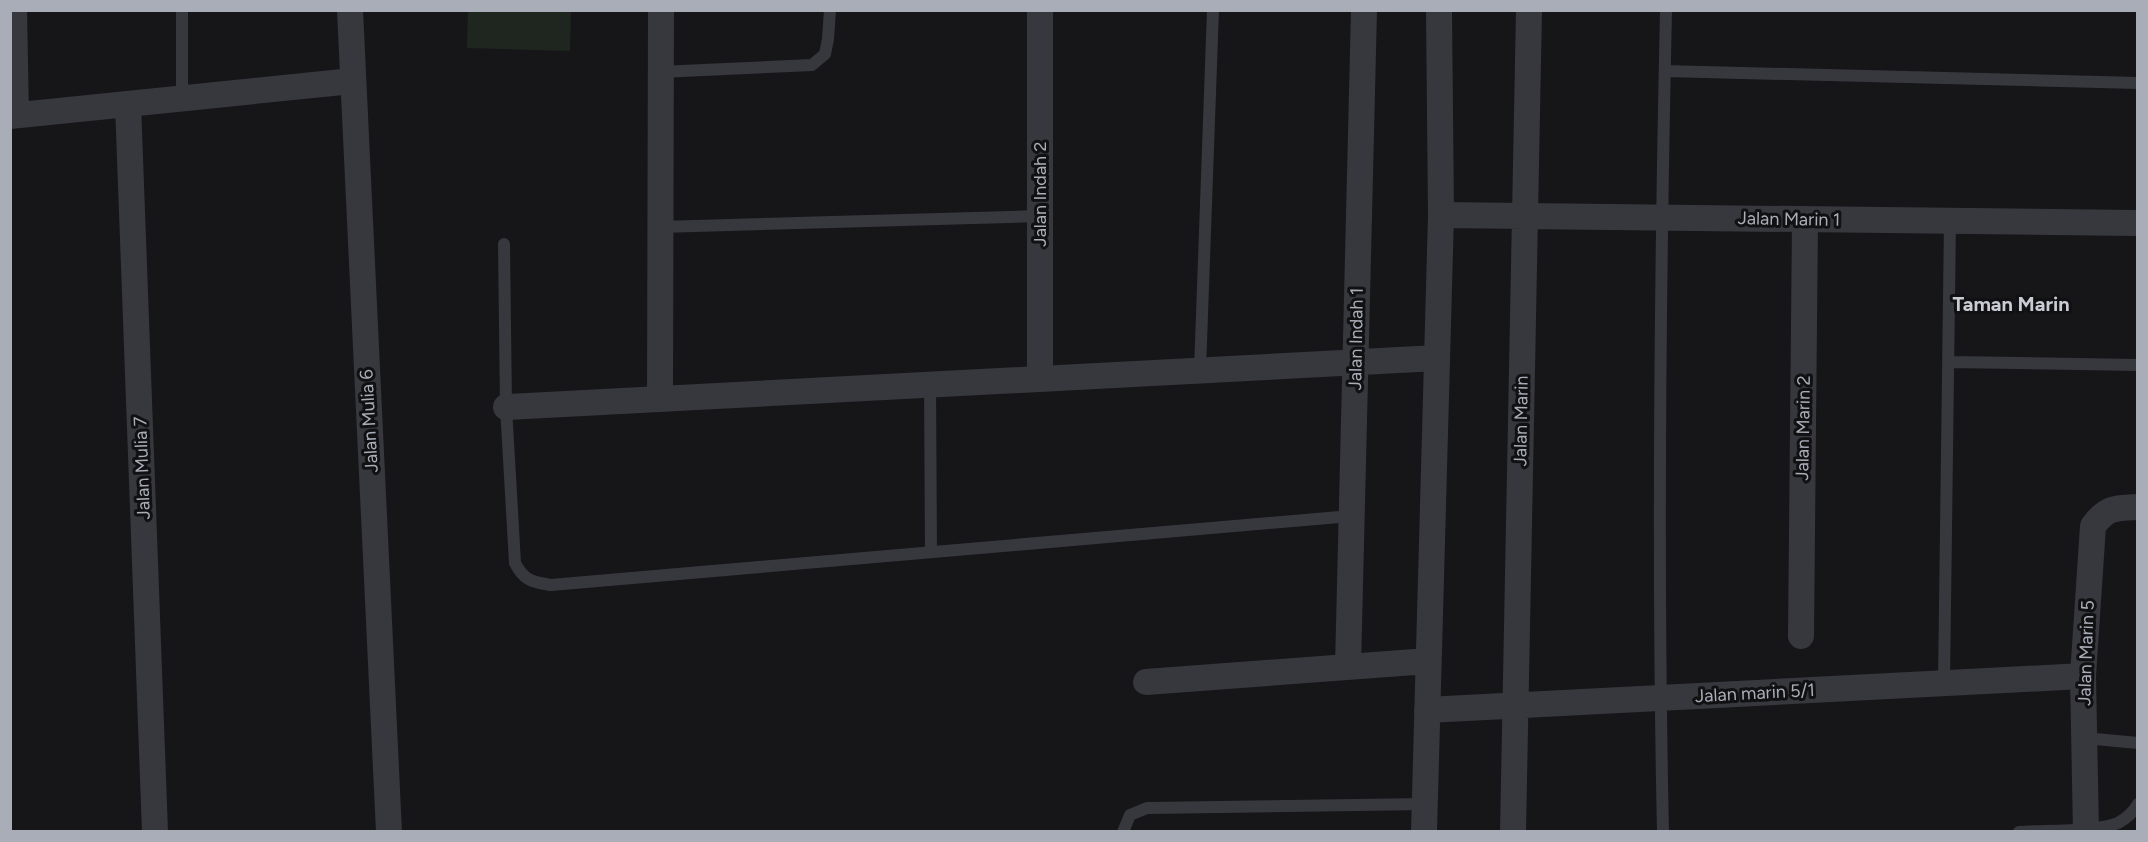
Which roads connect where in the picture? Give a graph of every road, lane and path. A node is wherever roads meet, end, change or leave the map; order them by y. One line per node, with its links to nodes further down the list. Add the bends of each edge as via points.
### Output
1 (14, 10): 18 (street)
2 (182, 10): 16 (lane)
3 (350, 10): 14 (street, Jalan Mulia 6)
4 (661, 10): 13 (street)
5 (830, 10): 13 (lane, via 825,54 812,65)
6 (1040, 10): 20 (street, Jalan Indah 2)
7 (1213, 10): 32 (lane)
8 (1364, 10): 29 (street, Jalan Indah 1)
9 (1439, 10): 19 (street)
10 (1529, 10): 21 (street, Jalan Marin)
11 (1666, 10): 12 (lane)
12 (1665, 71): 15 (lane); 22 (lane)
13 (660, 72): 26 (street)
14 (352, 81): 16 (street); 55 (street, Jalan Mulia 6)
15 (2138, 83)
16 (182, 98): 17 (street)
17 (128, 104): 18 (street); 54 (street, Jalan Mulia 7)
18 (13, 115)
19 (1441, 215): 21 (street, Jalan Marin 1); 28 (street)
20 (1040, 216): 26 (lane); 33 (street, Jalan Indah 2)
21 (1525, 216): 22 (street, Jalan Marin 1); 47 (street, Jalan Marin)
22 (1662, 217): 23 (street, Jalan Marin 1); 46 (lane)
23 (1805, 219): 24 (street, Jalan Marin 1); 40 (street, Jalan Marin 2)
24 (1950, 221): 25 (street, Jalan Marin 1); 30 (lane)
25 (2138, 224)
26 (660, 227): 35 (street)
27 (504, 244): 36 (lane)
28 (1437, 358): 29 (street); 41 (street)
29 (1355, 362): 32 (street); 38 (street, Jalan Indah 1)
30 (1949, 362): 31 (lane); 45 (lane)
31 (2138, 365)
32 (1200, 370): 33 (street)
33 (1040, 378): 34 (street)
34 (930, 384): 35 (street); 39 (lane)
35 (660, 398): 36 (street)
36 (506, 407): 39 (lane, via 515,563 521,575 531,582 551,585)
37 (2138, 507): 43 (street, Jalan Marin 5, via 2114,508 2101,514 2093,526)
38 (1352, 516): 39 (lane); 42 (street, Jalan Indah 1)
39 (931, 552)
40 (1801, 636)
41 (1428, 661): 42 (street); 48 (street)
42 (1348, 667): 44 (street)
43 (2083, 676): 45 (street, Jalan marin 5/1); 49 (street, Jalan Marin 5)
44 (1146, 682)
45 (1944, 683): 46 (street, Jalan marin 5/1)
46 (1660, 698): 47 (street, Jalan marin 5/1); 59 (lane)
47 (1515, 705): 48 (street, Jalan marin 5/1); 58 (street, Jalan Marin)
48 (1427, 710): 51 (street)
49 (2084, 738): 50 (lane); 53 (street, Jalan Marin 5)
50 (2138, 743)
51 (1425, 804): 56 (lane, via 1147,808 1130,815); 57 (street)
52 (2138, 804): 53 (lane, via 2133,814 2116,824)
53 (2086, 830): 60 (lane)
54 (155, 831)
55 (389, 831)
56 (1124, 831)
57 (1424, 831)
58 (1513, 831)
59 (1663, 831)
60 (2019, 831)

